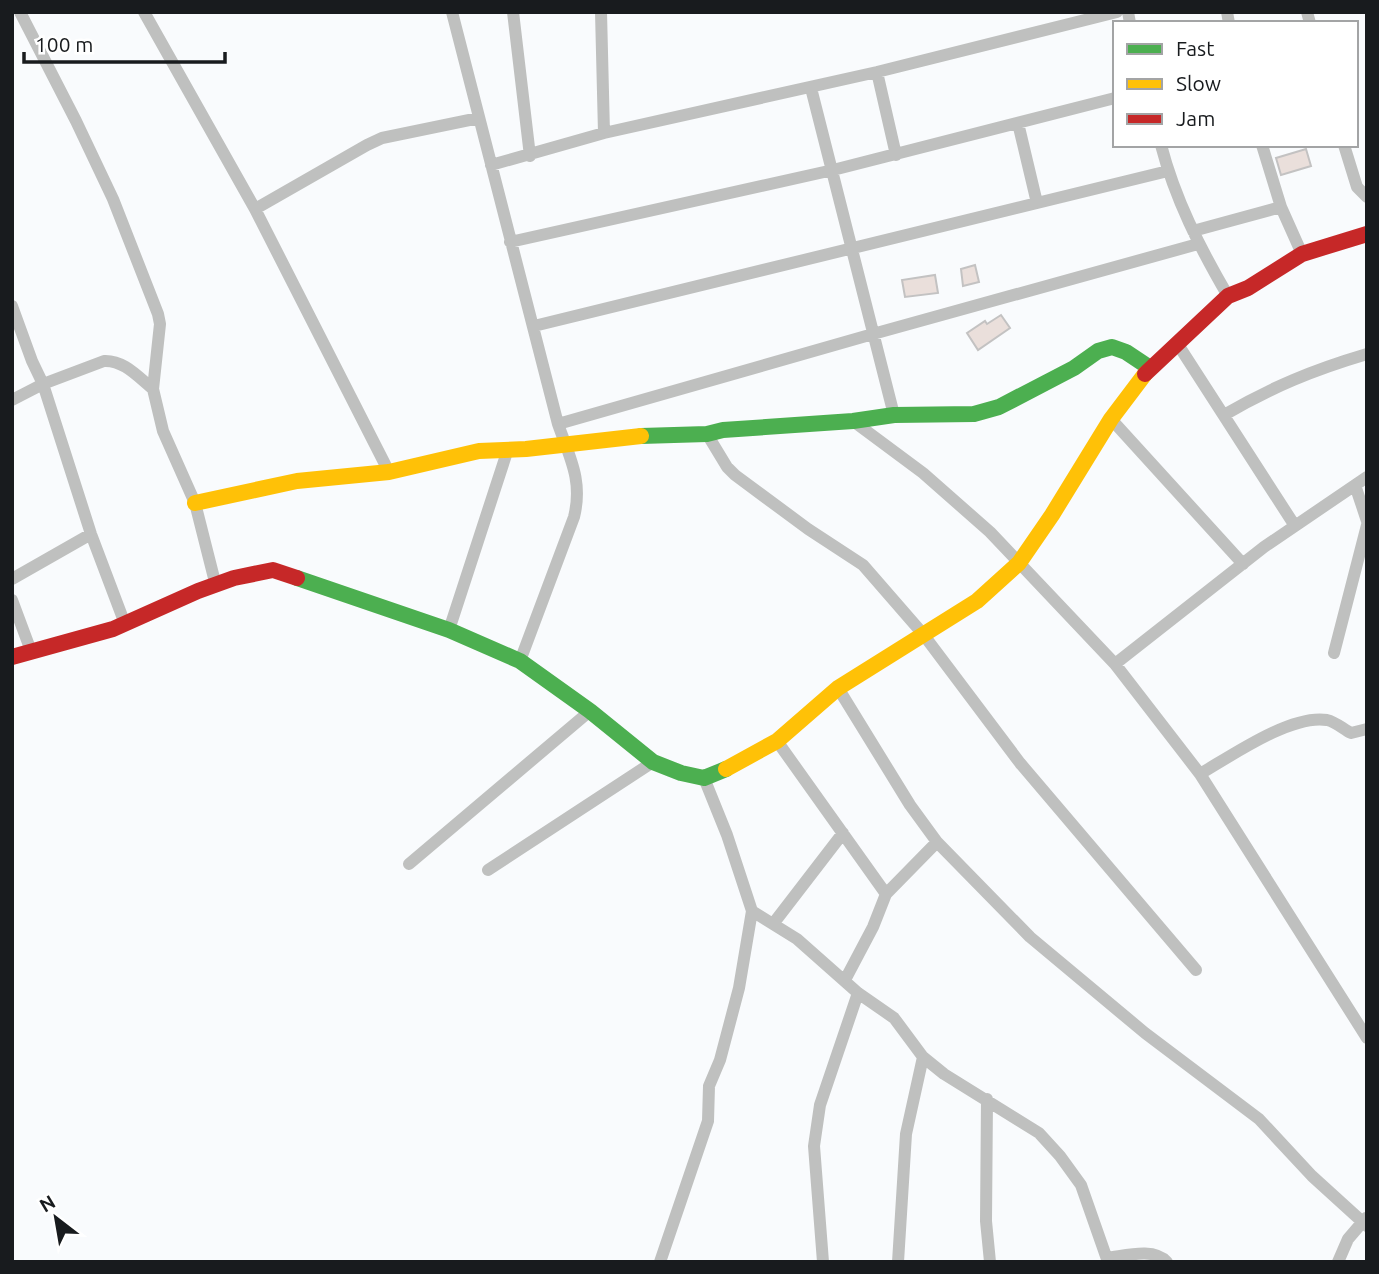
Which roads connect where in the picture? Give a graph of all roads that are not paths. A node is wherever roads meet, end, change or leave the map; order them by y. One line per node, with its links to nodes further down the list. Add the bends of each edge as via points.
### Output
1 (20, 12): 39 (street, via 113,199 159,314)
2 (452, 12): 10 (street)
3 (513, 12): 17 (street)
4 (601, 12): 12 (street)
5 (1117, 12): 7 (street)
6 (150, 14): 24 (street)
7 (877, 72): 8 (street); 16 (street)
8 (811, 88): 12 (street); 19 (street)
9 (1113, 98): 11 (street)
10 (479, 118): 18 (street); 24 (street, via 382,138)
11 (1018, 123): 16 (street); 22 (street)
12 (604, 133): 17 (street)
13 (1162, 147): 20 (street)
14 (1263, 147): 23 (street)
15 (1345, 147): 21 (street, via 1357,187)
16 (896, 155): 19 (street)
17 (530, 156): 18 (street)
18 (491, 165): 27 (street)
19 (832, 170): 27 (street); 29 (street)
20 (1168, 171): 22 (street); 25 (street)
21 (1367, 197)
22 (1037, 203): 29 (street)
23 (1280, 207): 25 (street); 30 (street)
24 (255, 209): 49 (street)
25 (1193, 231): 28 (street)
26 (1367, 234): 30 (street)
27 (510, 242): 33 (street)
28 (1198, 244): 31 (street); 34 (street)
29 (852, 248): 33 (street); 34 (street)
30 (1303, 254): 31 (street)
31 (1228, 296): 35 (street)
32 (12, 306): 38 (street)
33 (534, 326): 45 (street)
34 (873, 334): 41 (street); 45 (street)
35 (1177, 343): 37 (street); 42 (street)
36 (1367, 354): 42 (street, via 1287,381)
37 (1150, 368): 41 (street, via 1112,347 999,407 974,414); 43 (street)
38 (43, 384): 39 (street, via 114,360); 40 (street); 55 (street)
39 (153, 389): 52 (street, via 163,431)
40 (12, 400)
41 (894, 415): 44 (street)
42 (1224, 415): 54 (street)
43 (1111, 419): 56 (street); 57 (street)
44 (853, 421): 46 (street); 56 (street, via 923,473)
45 (558, 424): 47 (street)
46 (707, 434): 47 (street); 63 (street, via 735,475 863,565)
47 (565, 443): 48 (street); 67 (street, via 578,478 579,498)
48 (508, 449): 49 (street, via 459,454); 62 (street)
49 (389, 472): 52 (street, via 297,481)
50 (1367, 477): 51 (street)
51 (1355, 485): 53 (street); 54 (street)
52 (195, 503): 59 (street)
53 (1367, 523): 65 (street)
54 (1295, 526): 57 (street)
55 (91, 534): 58 (street); 61 (street)
56 (1019, 563): 63 (street, via 977,601); 68 (street)
57 (1243, 564): 68 (street)
58 (12, 579)
59 (215, 582): 61 (street); 62 (street, via 273,570)
60 (12, 600): 64 (street)
61 (125, 624): 64 (street)
62 (449, 630): 67 (street)
63 (923, 634): 69 (street); 83 (street, via 1020,763)
64 (30, 651): 66 (street)
65 (1335, 653)
66 (12, 657)
67 (520, 661): 70 (street)
68 (1115, 664): 74 (street)
69 (838, 688): 72 (street); 77 (street)
70 (590, 711): 73 (street); 78 (street)
71 (1367, 729): 74 (street, via 1352,733 1325,720 1288,727)
72 (777, 740): 75 (street); 76 (street)
73 (653, 762): 75 (street); 79 (street)
74 (1200, 774): 86 (street)
75 (704, 778): 81 (street)
76 (843, 833): 80 (street); 82 (street)
77 (937, 842): 80 (street); 89 (street, via 1030,937 1145,1033 1259,1119 1312,1176)
78 (409, 864)
79 (488, 870)
80 (886, 894): 84 (street)
81 (752, 911): 82 (street); 91 (street, via 740,988 709,1086 708,1121)
82 (773, 924): 84 (street)
83 (1196, 970)
84 (845, 980): 85 (street)
85 (858, 993): 87 (street, via 894,1018); 92 (street, via 820,1105 814,1146)
86 (1367, 1038)
87 (923, 1057): 88 (street); 93 (street, via 906,1134)
88 (987, 1099): 90 (street, via 1039,1133 1060,1156 1080,1185); 94 (street)
89 (1365, 1221): 96 (street, via 1348,1239)
90 (1107, 1260): 95 (street, via 1151,1254)
91 (660, 1262)
92 (823, 1262)
93 (898, 1262)
94 (990, 1262)
95 (1167, 1262)
96 (1338, 1262)

